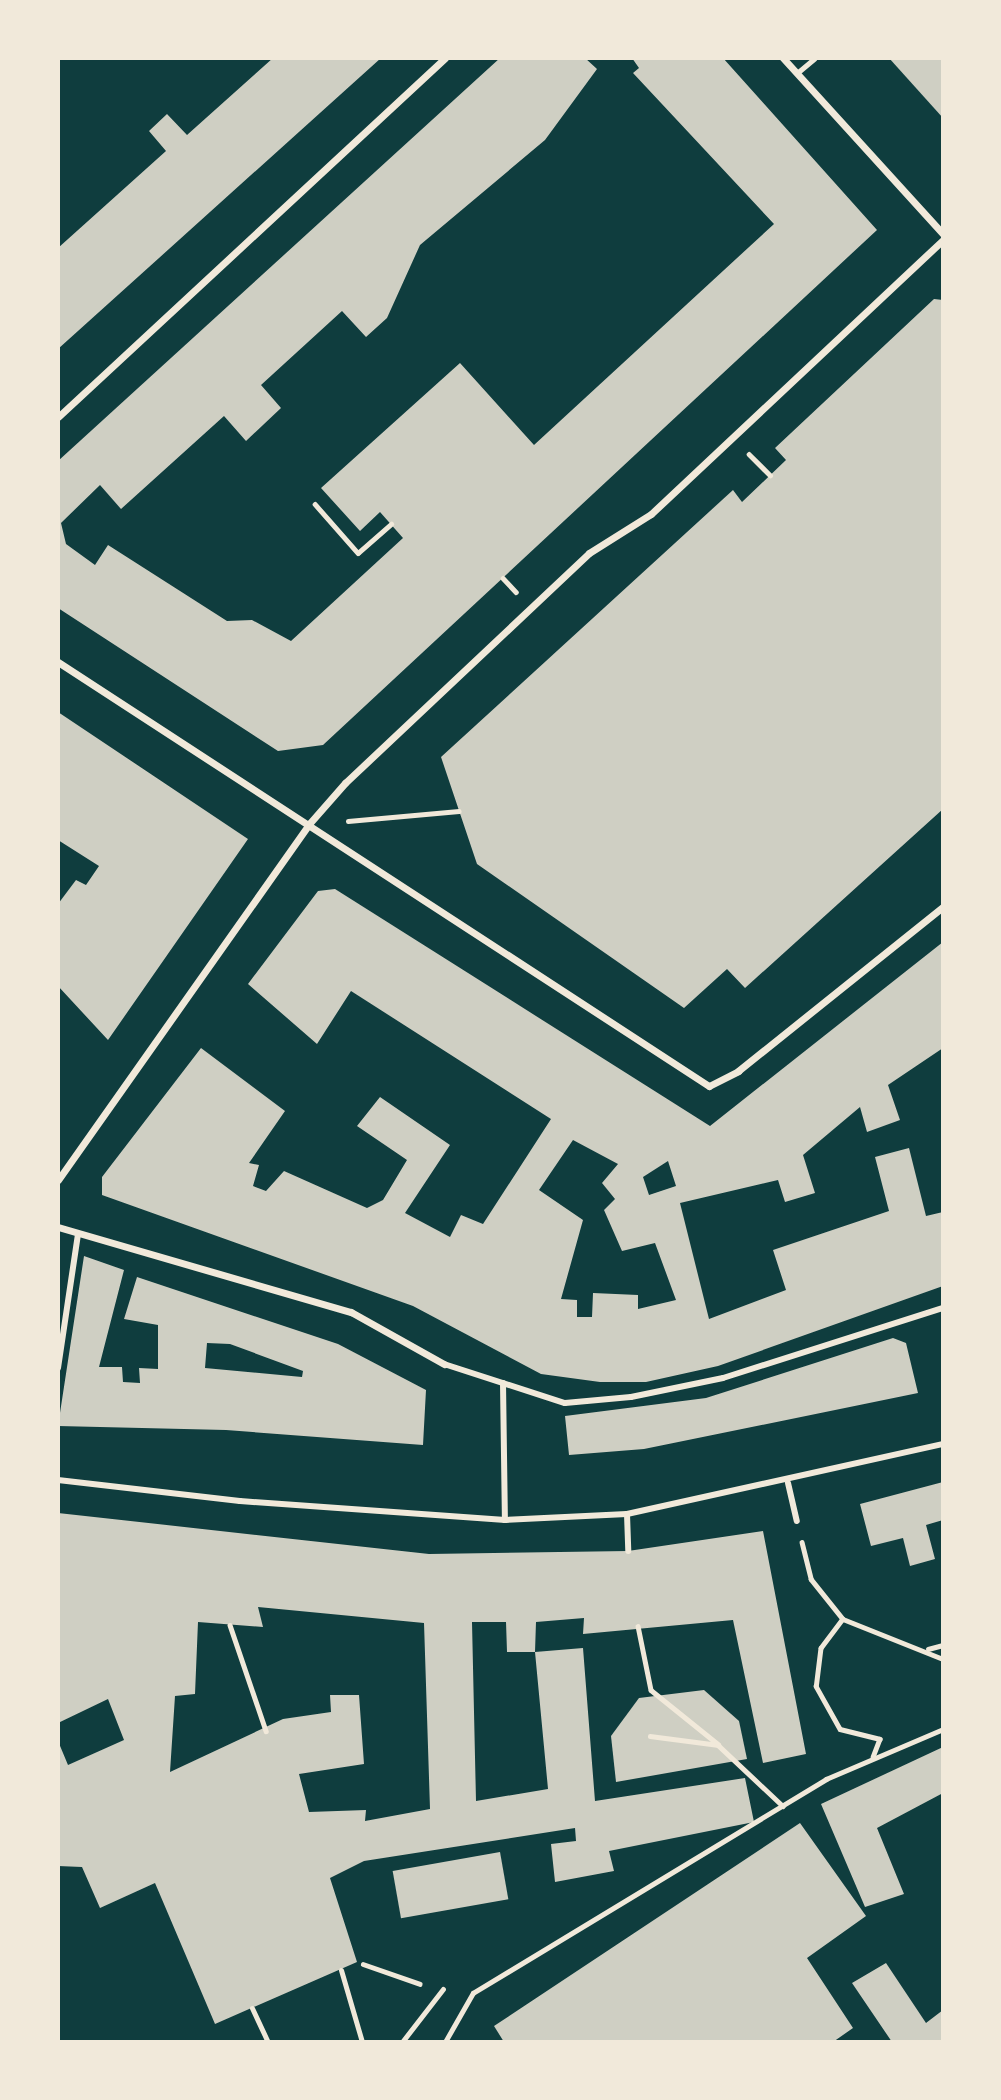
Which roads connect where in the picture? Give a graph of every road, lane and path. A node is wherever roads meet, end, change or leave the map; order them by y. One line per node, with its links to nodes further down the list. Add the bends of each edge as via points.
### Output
1 (445, 58): 7 (street)
2 (783, 58): 4 (street)
3 (815, 58): 4 (lane)
4 (797, 73): 5 (street)
5 (943, 234)
6 (943, 240): 12 (street, via 651,514 589,553)
7 (58, 417)
8 (315, 504): 9 (path, via 358,553)
9 (391, 524)
10 (58, 662): 12 (street)
11 (459, 811): 12 (path)
12 (309, 824): 13 (street, via 709,1086 738,1070); 14 (street)
13 (943, 907)
14 (58, 1180)
15 (58, 1227): 16 (street)
16 (78, 1234): 18 (street, via 351,1312); 19 (street)
17 (943, 1308): 20 (street, via 723,1378 631,1397 565,1403)
18 (444, 1364): 20 (street)
19 (58, 1368)
20 (503, 1382): 25 (street)
21 (943, 1444): 23 (street)
22 (58, 1480): 25 (street, via 240,1502)
23 (788, 1483): 24 (street); 26 (street)
24 (627, 1514): 25 (street); 28 (street)
25 (505, 1520)
26 (797, 1521)
27 (802, 1545): 29 (path, via 811,1579)
28 (628, 1551)
29 (843, 1619): 33 (path, via 898,1646); 39 (path, via 821,1648 816,1686 840,1728 880,1739)
30 (230, 1625): 36 (path)
31 (638, 1626): 38 (path, via 651,1690)
32 (943, 1645): 33 (path)
33 (927, 1649): 34 (path)
34 (943, 1659)
35 (943, 1729): 39 (path)
36 (266, 1731)
37 (650, 1736): 38 (path)
38 (718, 1745): 40 (path)
39 (873, 1757): 40 (path)
40 (783, 1806): 49 (path, via 473,1993)
41 (357, 1962): 43 (path)
42 (341, 1969): 47 (lane)
43 (431, 1988)
44 (443, 1989): 48 (lane)
45 (253, 2008): 46 (lane)
46 (268, 2042)
47 (362, 2042)
48 (402, 2042)
49 (445, 2042)

